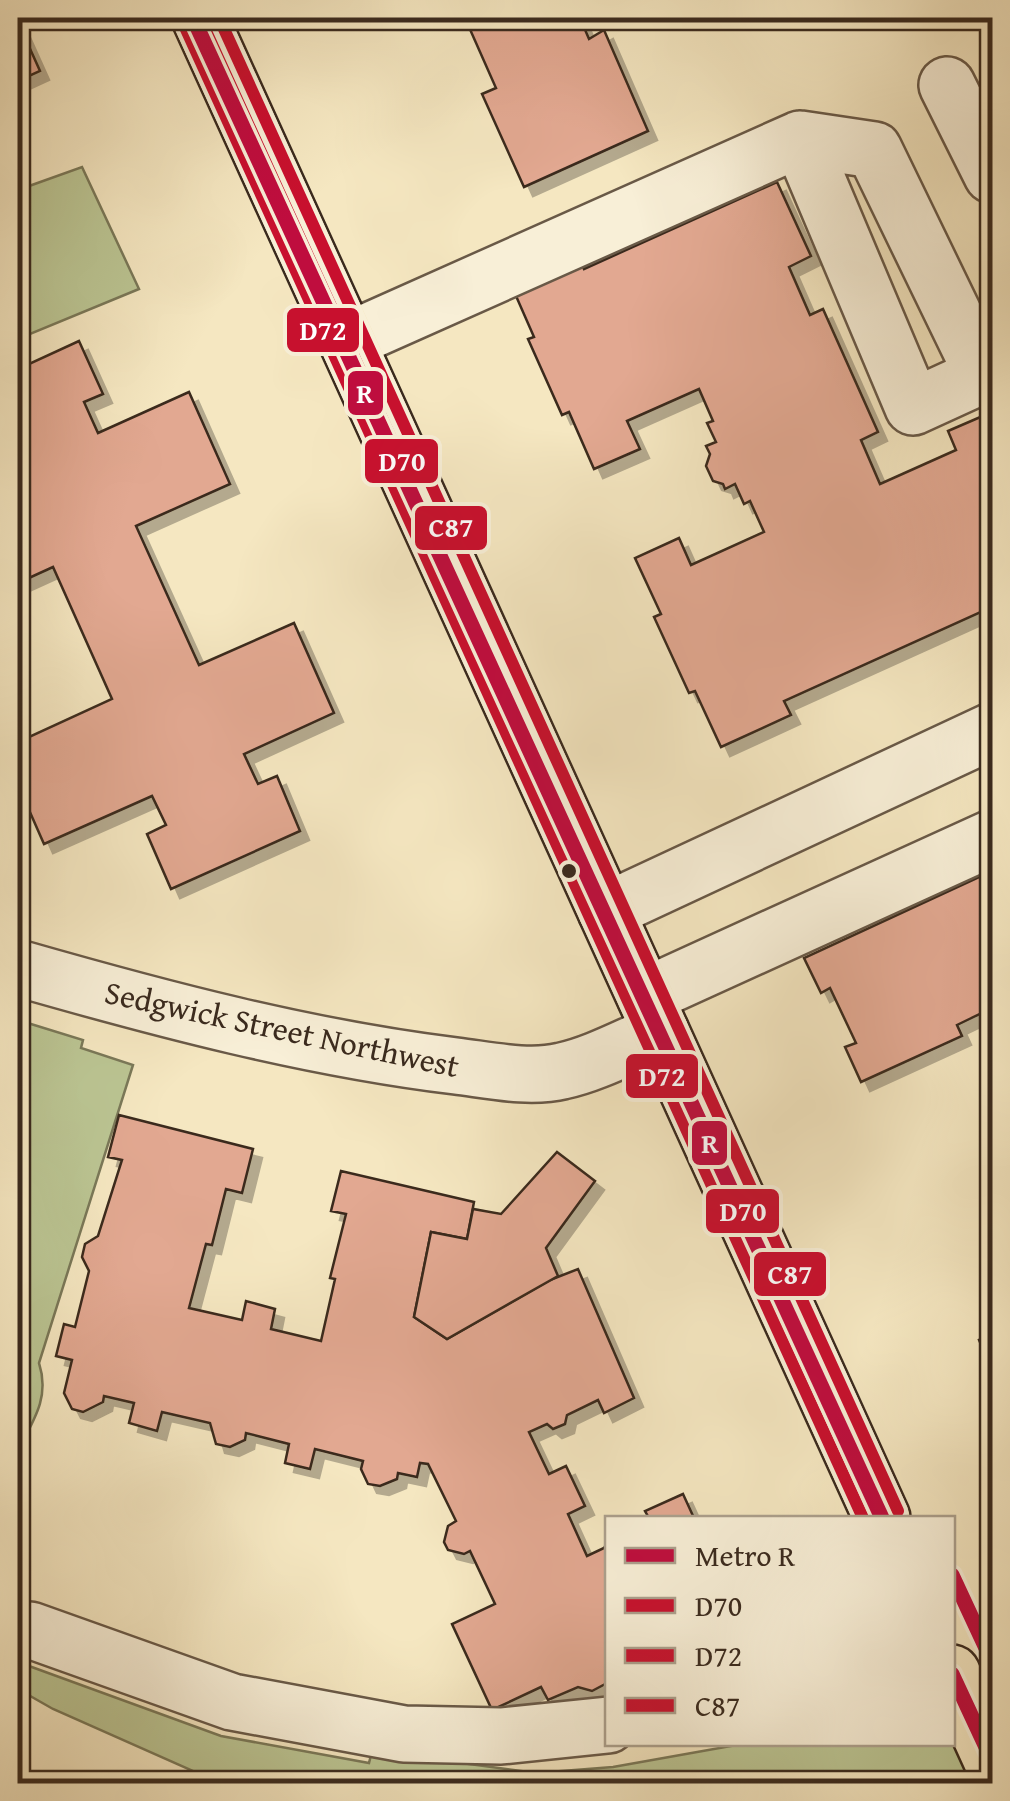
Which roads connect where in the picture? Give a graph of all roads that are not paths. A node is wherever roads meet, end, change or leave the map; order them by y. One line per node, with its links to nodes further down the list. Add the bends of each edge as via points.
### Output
1 (200, 18): 5 (main road)
2 (947, 85): 4 (street)
3 (800, 139): 3 (street, via 913,407 983,375 874,150); 5 (street)
4 (992, 175)
5 (348, 341): 8 (main road)
6 (992, 731): 8 (street)
7 (992, 838): 10 (street, Sedgwick Street Northwest)
8 (606, 911): 10 (main road)
9 (18, 968): 10 (street, Sedgwick Street Northwest, via 242,1026 483,1070 562,1071)
10 (653, 1014): 11 (main road)
11 (881, 1516)
12 (30, 1630): 14 (street, via 232,1702 404,1734 501,1736)
13 (955, 1681): 15 (main road)
14 (605, 1726)
15 (992, 1762)

